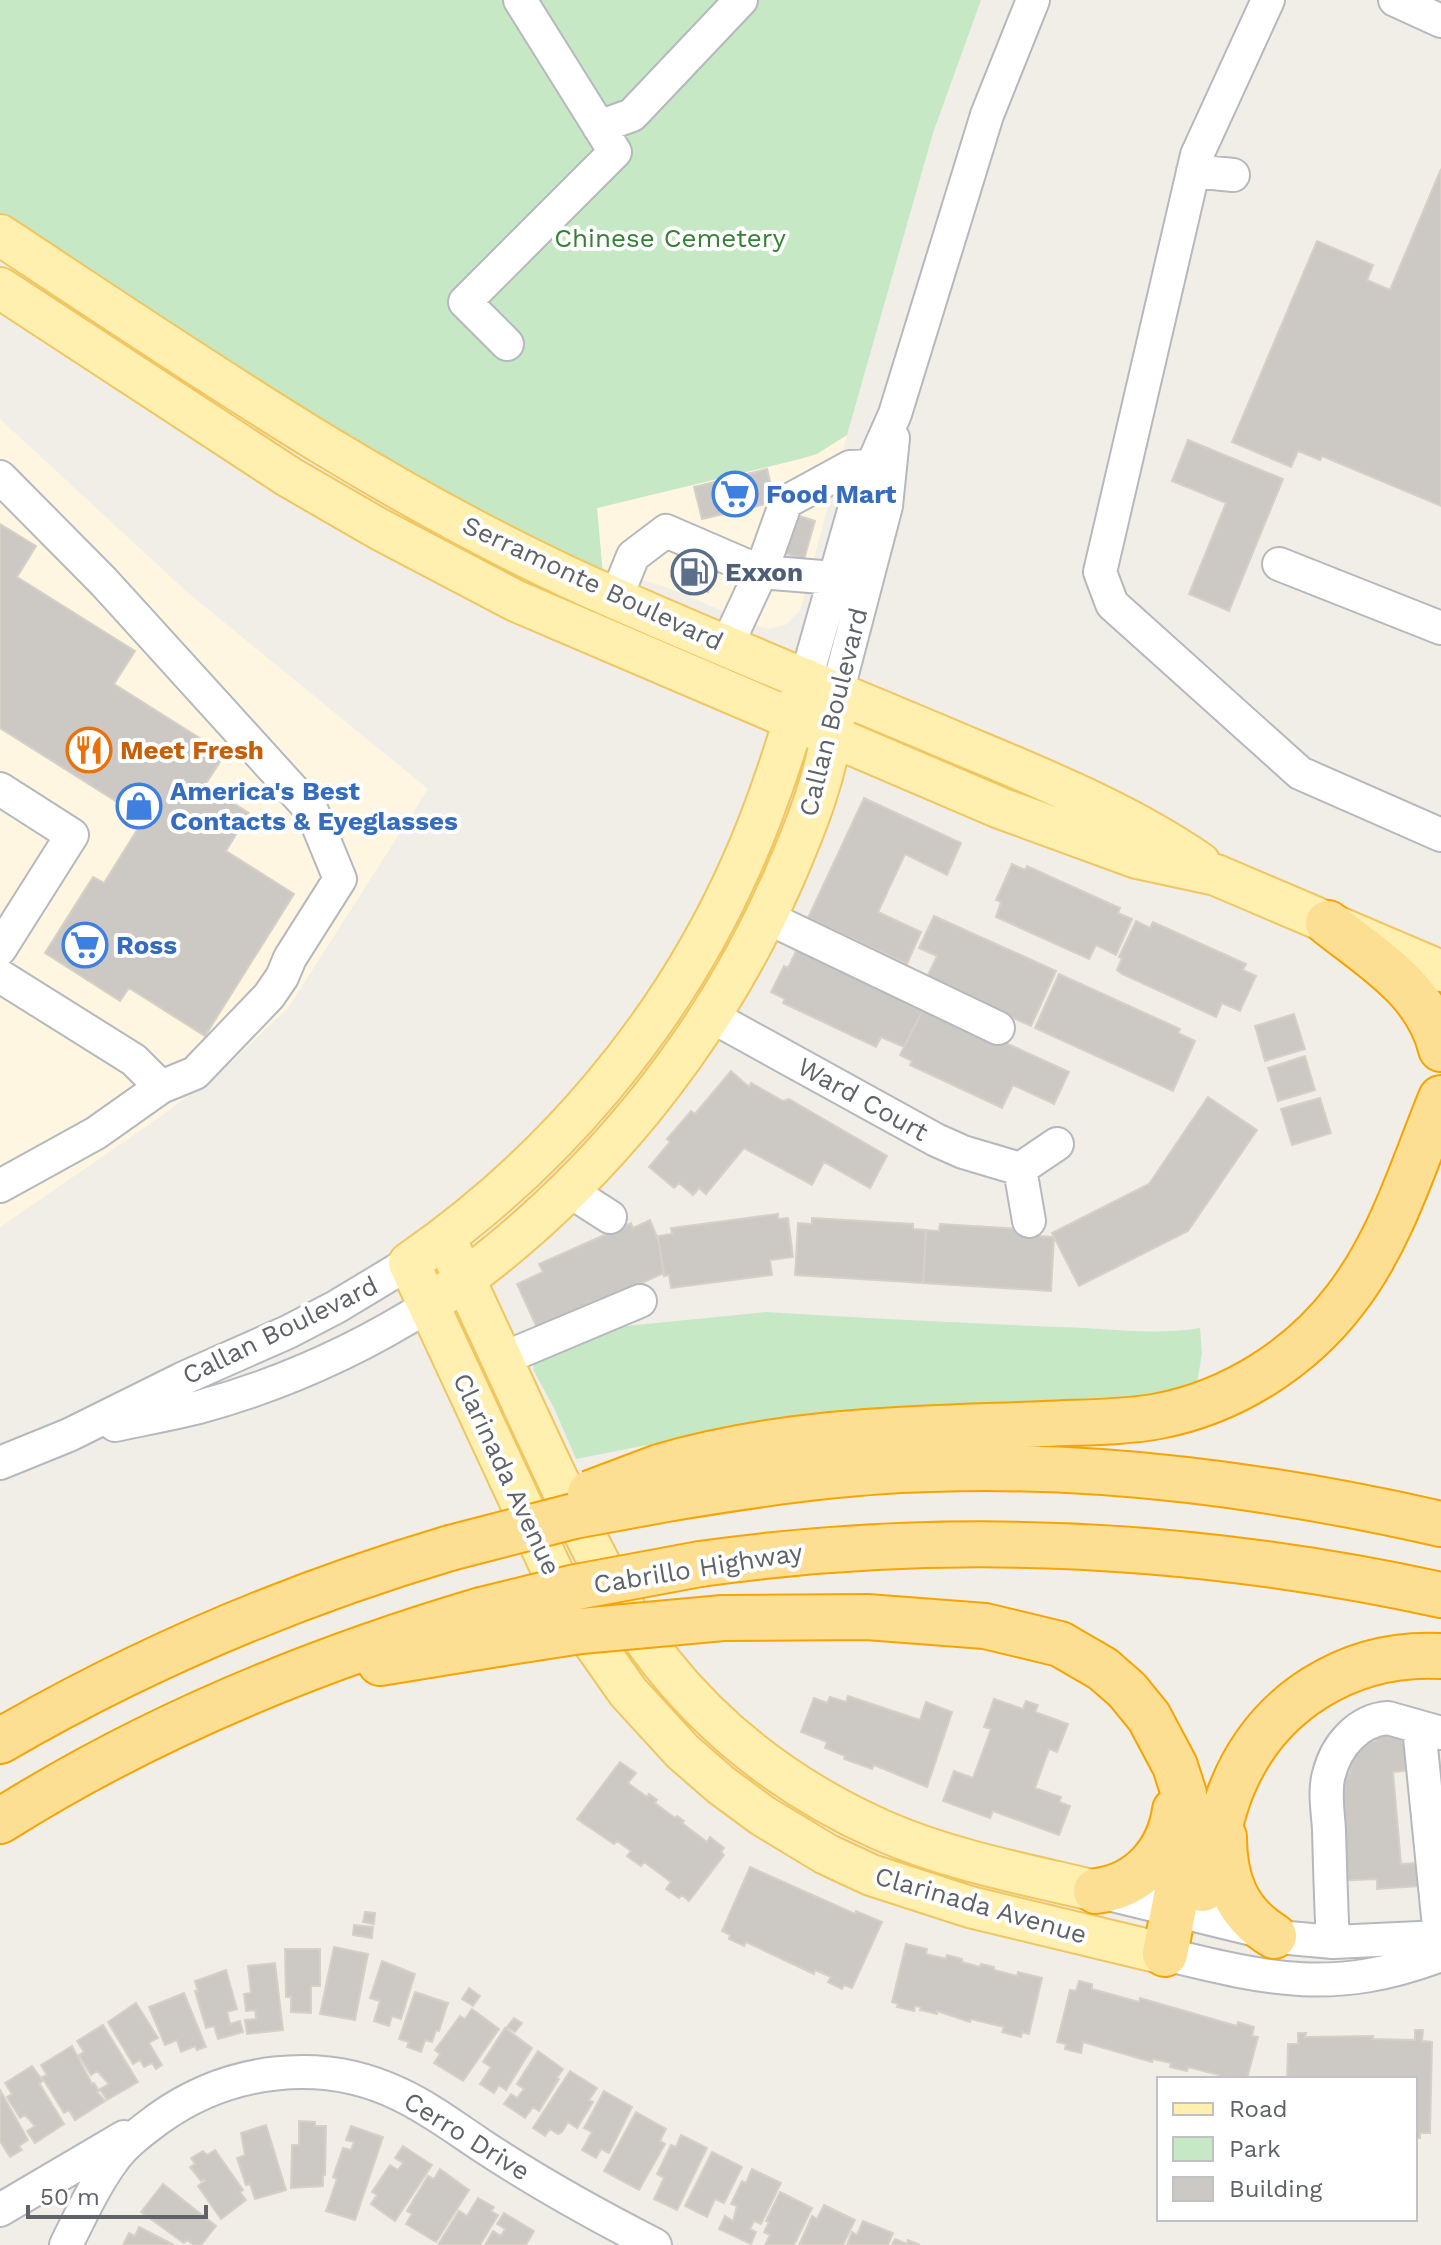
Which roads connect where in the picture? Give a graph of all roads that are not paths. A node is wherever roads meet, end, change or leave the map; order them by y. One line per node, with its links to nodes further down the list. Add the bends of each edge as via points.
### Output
1 (520, 0): 7 (street)
2 (741, 0): 7 (street, via 632,115)
3 (1033, 0): 13 (street, Callan Boulevard, via 987,115)
4 (1268, 0): 8 (street)
5 (1395, 0): 6 (street)
6 (1441, 21)
7 (599, 127): 12 (street, via 615,152 465,302)
8 (1193, 171): 9 (street); 26 (street, via 1100,572 1112,604 1300,773)
9 (1233, 175)
10 (0, 235): 19 (main road, Serramonte Boulevard, via 356,466 496,542)
11 (0, 288): 23 (main road, Serramonte Boulevard, via 256,456 379,529 516,601)
12 (507, 344)
13 (895, 414): 14 (street, Callan Boulevard); 22 (street, Callan Boulevard, via 886,506)
14 (872, 466): 17 (street, via 850,467 786,502); 18 (street, Callan Boulevard)
15 (0, 477): 36 (street, via 104,582 312,811 340,879 269,996 195,1073)
16 (1279, 564): 20 (street)
17 (761, 572): 18 (street); 19 (street, via 666,531 633,556); 21 (street)
18 (834, 578): 22 (street, Callan Boulevard)
19 (616, 598): 21 (main road, Serramonte Boulevard)
20 (1441, 628)
21 (727, 645): 22 (main road, Serramonte Boulevard)
22 (822, 686): 23 (main road, Callan Boulevard); 24 (main road, Callan Boulevard); 27 (main road, Serramonte Boulevard, via 1149,830)
23 (794, 721): 24 (main road, Serramonte Boulevard); 44 (main road, Callan Boulevard, via 739,871 688,969 659,1012 557,1138)
24 (832, 737): 27 (main road, Serramonte Boulevard, via 1039,823 1137,858); 28 (main road, Callan Boulevard, via 810,815)
25 (0, 789): 30 (street, via 72,835)
26 (1441, 835)
27 (1216, 875): 29 (main road, Serramonte Boulevard)
28 (766, 917): 33 (main road, Callan Boulevard); 34 (street)
29 (1328, 923): 31 (main road, Serramonte Boulevard); 35 (highway, via 1411,993 1428,1014)
30 (0, 949)
31 (1441, 971)
32 (0, 976): 36 (street, via 134,1060)
33 (711, 1016): 39 (street, Ward Court, via 936,1140); 41 (main road, Callan Boulevard, via 649,1101)
34 (998, 1028)
35 (1441, 1049)
36 (161, 1087): 40 (street, via 96,1133)
37 (1441, 1098): 52 (highway, via 1387,1229 1346,1299 1289,1356 1225,1395 1135,1419 798,1438 735,1448)
38 (1057, 1144): 39 (street)
39 (1020, 1169): 43 (street)
40 (0, 1186)
41 (568, 1190): 42 (street); 46 (main road, Callan Boulevard)
42 (610, 1217)
43 (1029, 1221)
44 (445, 1238): 45 (main road, Callan Boulevard); 46 (main road, Clarinada Avenue)
45 (409, 1263): 48 (main road, Clarinada Avenue); 50 (street, Callan Boulevard, via 313,1319)
46 (465, 1280): 48 (main road, Callan Boulevard); 49 (main road, Clarinada Avenue)
47 (640, 1301): 49 (street)
48 (429, 1305): 50 (street, Callan Boulevard, via 335,1357 236,1396); 67 (main road, Clarinada Avenue, via 571,1611 628,1692 700,1768 774,1823 871,1875 970,1907)
49 (502, 1359): 62 (main road, Clarinada Avenue, via 587,1538 645,1640 732,1736 816,1797 885,1831 958,1857)
50 (69, 1435): 51 (street, Callan Boulevard)
51 (0, 1463)
52 (666, 1482): 53 (highway, via 775,1482 929,1469 1047,1469 1239,1484); 58 (highway, bridge, via 574,1516 318,1590 222,1628)
53 (1441, 1524)
54 (1441, 1595): 55 (highway, Cabrillo Highway, bridge, via 1242,1561 1087,1546 884,1545 700,1564 596,1583)
55 (489, 1627): 59 (highway, bridge, via 581,1631 789,1616 985,1626 1070,1649 1116,1679); 61 (highway, Cabrillo Highway, via 389,1639 294,1673 155,1735)
56 (1441, 1656): 60 (highway, via 1378,1661 1319,1684 1272,1723)
57 (1430, 1730): 65 (street); 66 (street, via 1388,1718 1368,1722 1353,1732 1334,1760 1327,1785)
58 (0, 1741)
59 (1164, 1745): 62 (highway, via 1175,1795 1166,1843 1135,1878); 63 (highway, via 1180,1779 1188,1825)
60 (1237, 1776): 63 (highway, via 1201,1895); 64 (highway, via 1225,1826 1227,1876 1244,1910)
61 (0, 1821)
62 (1096, 1891): 63 (street, Clarinada Avenue)
63 (1182, 1913): 64 (street, Clarinada Avenue); 67 (highway)
64 (1274, 1936): 66 (street, Clarinada Avenue)
65 (1441, 1937): 66 (street, Clarinada Avenue)
66 (1333, 1942)
67 (1165, 1954): 68 (street, Clarinada Avenue, via 1258,1976 1307,1981 1374,1975)
68 (1441, 1955)
69 (175, 2107): 70 (street, Cerro Drive); 71 (street, Cerro Drive, via 114,2158); 72 (street, Cerro Drive, via 218,2086 264,2074 308,2071 354,2078 435,2113 530,2175)
70 (0, 2210)
71 (66, 2245)
72 (655, 2245)

